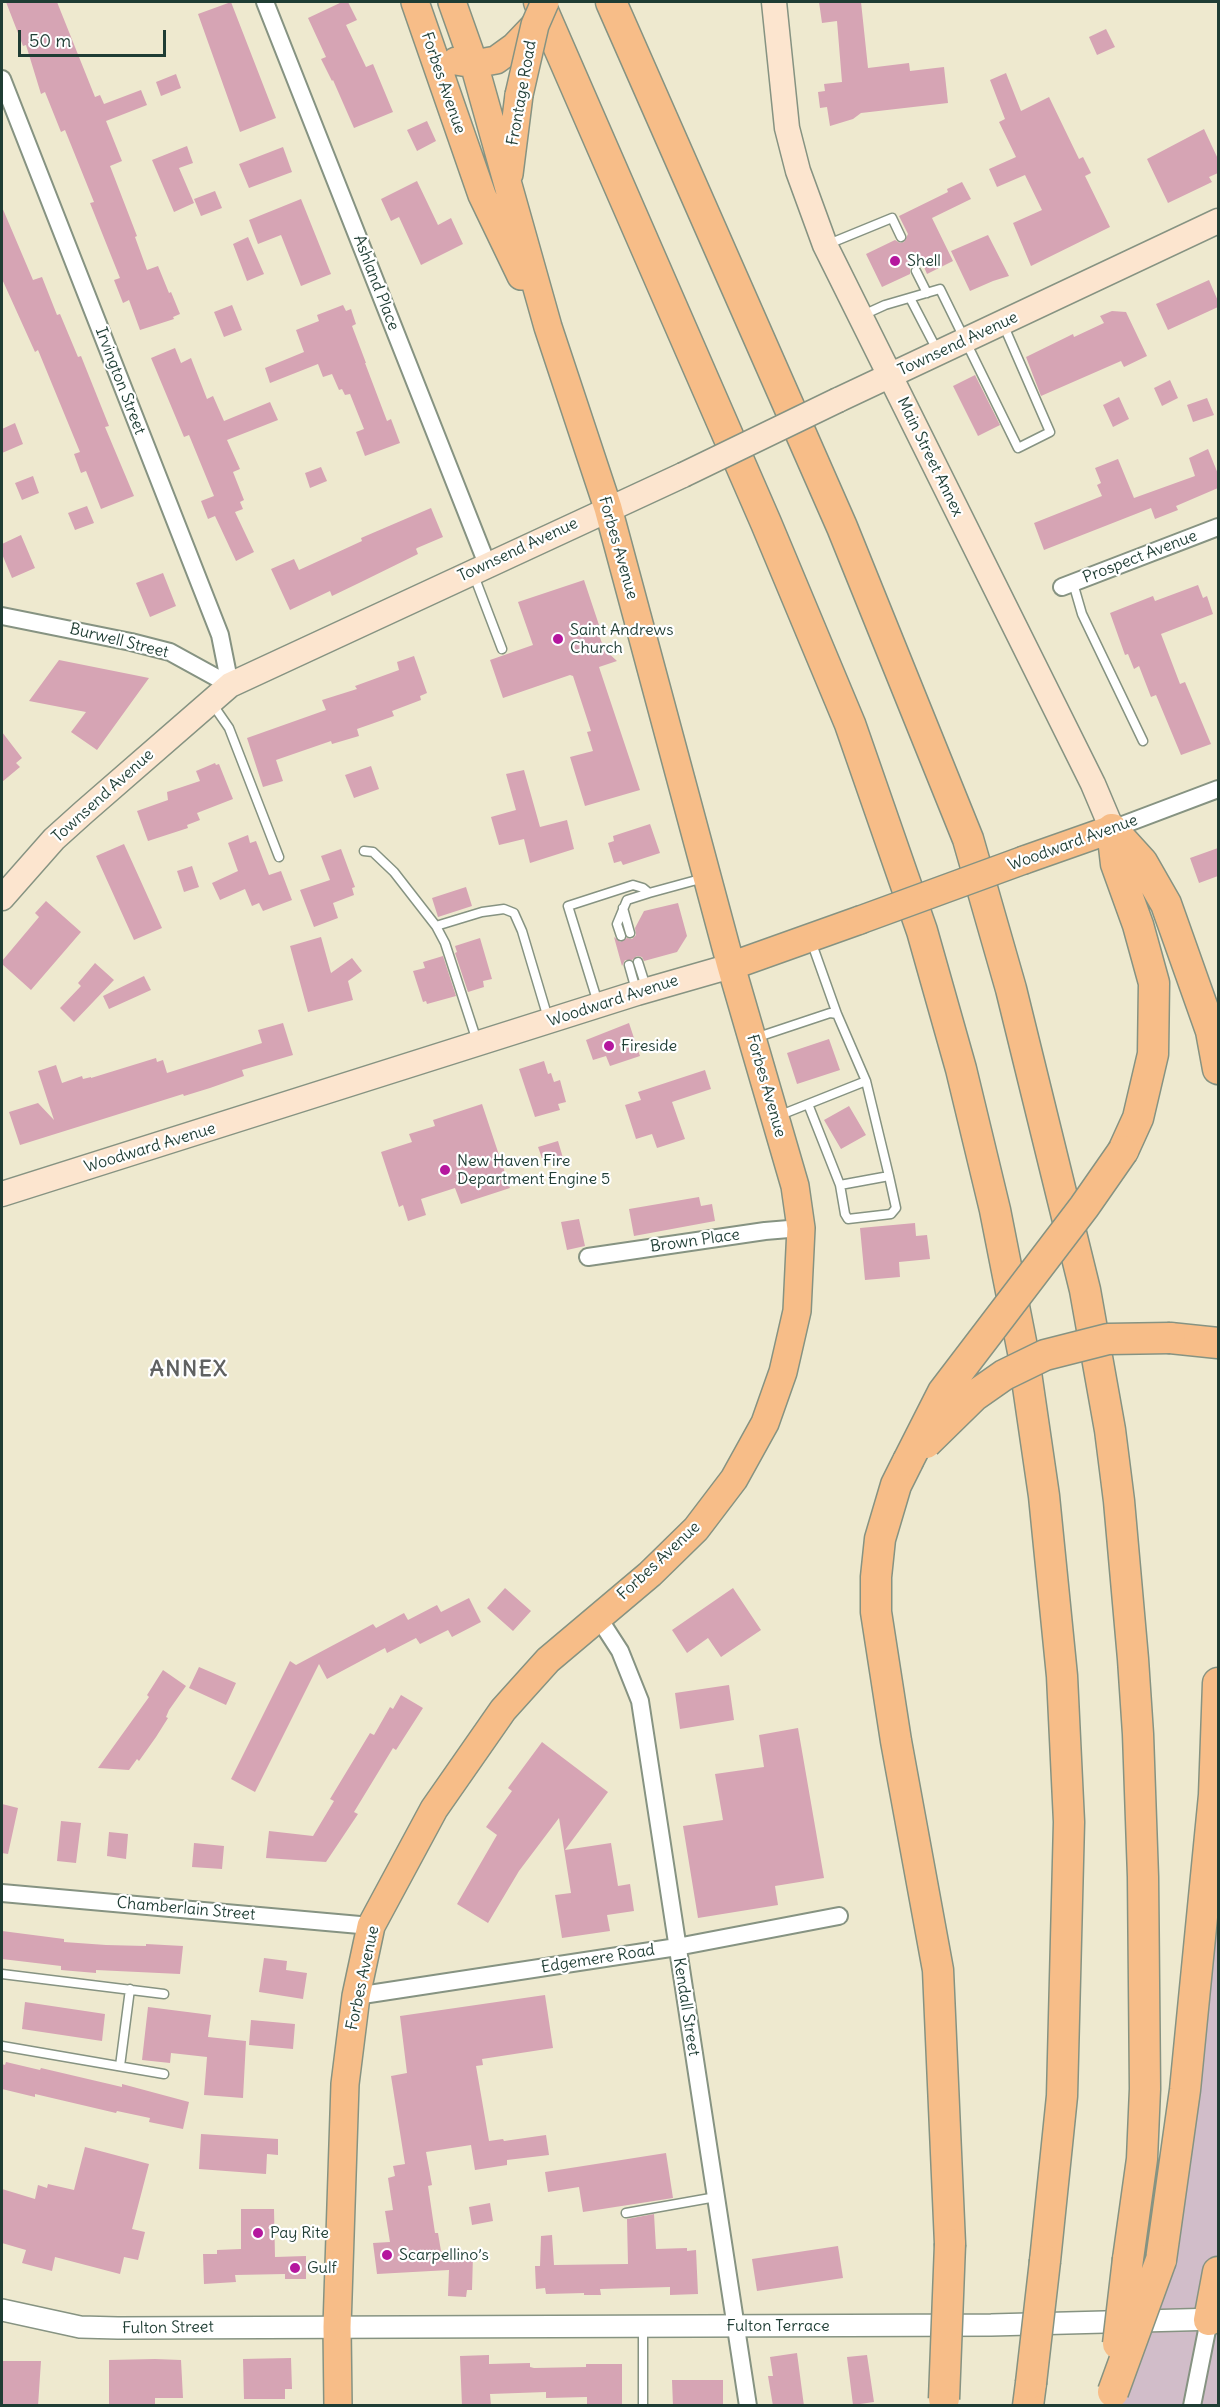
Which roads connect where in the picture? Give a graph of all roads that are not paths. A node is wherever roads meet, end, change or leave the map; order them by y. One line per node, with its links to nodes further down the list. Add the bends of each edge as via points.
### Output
1 (265, 2): 25 (street, Ashland Place)
2 (415, 2): 7 (main road, Forbes Avenue)
3 (452, 2): 8 (main road, Forbes Avenue)
4 (611, 2): 83 (highway, bridge, via 842,527 968,839 1011,989 1086,1290 1119,1501 1132,1638 1143,1877 1142,2159)
5 (774, 2): 13 (main road, Main Street Annex, via 787,128)
6 (540, 9): 8 (main road, via 514,47); 10 (main road, Frontage Road, bridge, via 519,95); 82 (highway, bridge, via 850,724 922,931 993,1200 1023,1352 1044,1496 1063,1698 1069,1822 1062,2096)
7 (435, 57): 8 (main road); 19 (main road, Forbes Avenue, via 482,195)
8 (485, 62): 10 (main road, Forbes Avenue)
9 (2, 80): 29 (street, Irvington Street, via 220,636)
10 (508, 187): 19 (main road, Forbes Avenue)
11 (1218, 221): 18 (main road, Townsend Avenue)
12 (901, 237): 13 (lane, via 892,218)
13 (825, 245): 17 (main road, Main Street Annex)
14 (916, 271): 15 (lane)
15 (927, 293): 16 (lane); 20 (lane, via 940,289)
16 (910, 298): 17 (lane); 21 (lane)
17 (860, 316): 22 (main road, Main Street Annex)
18 (1002, 323): 20 (main road, Townsend Avenue); 20 (lane, via 1050,432 1018,448)
19 (548, 327): 23 (main road, Forbes Avenue)
20 (966, 340): 21 (main road, Townsend Avenue)
21 (938, 354): 22 (main road, Townsend Avenue)
22 (890, 377): 23 (main road, Townsend Avenue, bridge); 33 (main road, Main Street Annex)
23 (608, 508): 25 (main road, Townsend Avenue); 36 (main road, Forbes Avenue)
24 (1218, 527): 26 (street, Prospect Avenue)
25 (479, 568): 28 (lane); 29 (main road, Townsend Avenue)
26 (1067, 585): 31 (lane)
27 (2, 616): 29 (street, Burwell Street, via 170,652)
28 (502, 649)
29 (230, 685): 30 (main road, Townsend Avenue)
30 (211, 702): 35 (lane, via 229,728); 38 (main road, Townsend Avenue, via 54,839)
31 (1143, 741)
32 (1218, 789): 33 (street, Woodward Avenue)
33 (1112, 829): 41 (main road, Woodward Avenue, bridge); 50 (highway, via 1142,862 1166,904 1211,1031); 60 (highway, bridge, via 1116,864 1154,983 1152,1054 1138,1118 1123,1151 1084,1207 943,1392)
34 (364, 851): 39 (lane, via 373,852 394,872)
35 (279, 857)
36 (707, 877): 37 (lane); 43 (main road, Forbes Avenue)
37 (649, 893): 40 (lane, via 627,900 617,924); 45 (lane, via 633,885 568,906)
38 (2, 898)
39 (436, 926): 47 (lane, via 482,912 504,909 514,913); 49 (lane)
40 (625, 934)
41 (809, 938): 43 (main road, Woodward Avenue); 46 (lane)
42 (634, 963): 44 (lane)
43 (731, 966): 44 (main road, Woodward Avenue); 48 (main road, Forbes Avenue)
44 (642, 991): 45 (main road, Woodward Avenue)
45 (599, 1006): 47 (main road, Woodward Avenue)
46 (837, 1014): 48 (lane); 51 (lane)
47 (549, 1022): 49 (main road, Woodward Avenue)
48 (752, 1039): 53 (main road, Forbes Avenue)
49 (478, 1044): 56 (main road, Woodward Avenue)
50 (1218, 1069)
51 (866, 1081): 52 (lane); 54 (lane)
52 (808, 1104): 53 (lane); 55 (lane)
53 (774, 1117): 57 (main road, Forbes Avenue, via 795,1186)
54 (889, 1176): 55 (lane); 55 (lane, via 896,1208 891,1214 848,1219)
55 (840, 1185)
56 (2, 1194)
57 (801, 1228): 58 (street, Brown Place); 61 (main road, Forbes Avenue, via 797,1311 783,1372 765,1423 734,1479 696,1529)
58 (588, 1257)
59 (1218, 1343): 60 (highway, bridge, via 1170,1338 1108,1339 1045,1355 1004,1375 974,1396)
60 (908, 1461): 84 (highway, bridge, via 896,1485 880,1539 876,1612 938,1970 950,2244)
61 (598, 1617): 65 (main road, Forbes Avenue, via 548,1660 503,1710 434,1809); 66 (street, Kendall Street, via 620,1651 640,1701)
62 (1218, 1683): 83 (highway, bridge, via 1214,1795 1187,2067 1161,2260)
63 (2, 1893): 65 (street, Chamberlain Street)
64 (839, 1916): 66 (street, Edgemere Road)
65 (371, 1926): 70 (main road, Forbes Avenue)
66 (677, 1947): 70 (street, Edgemere Road); 74 (street, Kendall Street)
67 (2, 1974): 68 (lane)
68 (130, 1989): 69 (lane); 72 (lane)
69 (164, 1994)
70 (356, 1996): 81 (main road, Forbes Avenue, via 345,2084)
71 (2, 2046): 72 (lane)
72 (120, 2066): 73 (lane)
73 (164, 2074)
74 (716, 2197): 75 (lane); 80 (street, Kendall Street)
75 (626, 2213)
76 (1218, 2272): 78 (highway)
77 (2, 2310): 81 (street, Fulton Street, via 80,2327)
78 (1214, 2320): 80 (street, Fulton Terrace); 88 (street)
79 (643, 2325): 80 (street, Fulton Terrace); 81 (street, Fulton Terrace); 86 (lane)
80 (736, 2326): 87 (street, Kendall Street)
81 (337, 2327): 85 (main road, Forbes Avenue)
82 (1030, 2394)
83 (1111, 2398)
84 (944, 2402)
85 (338, 2406)
86 (643, 2406)
87 (748, 2406)
88 (1192, 2406)

